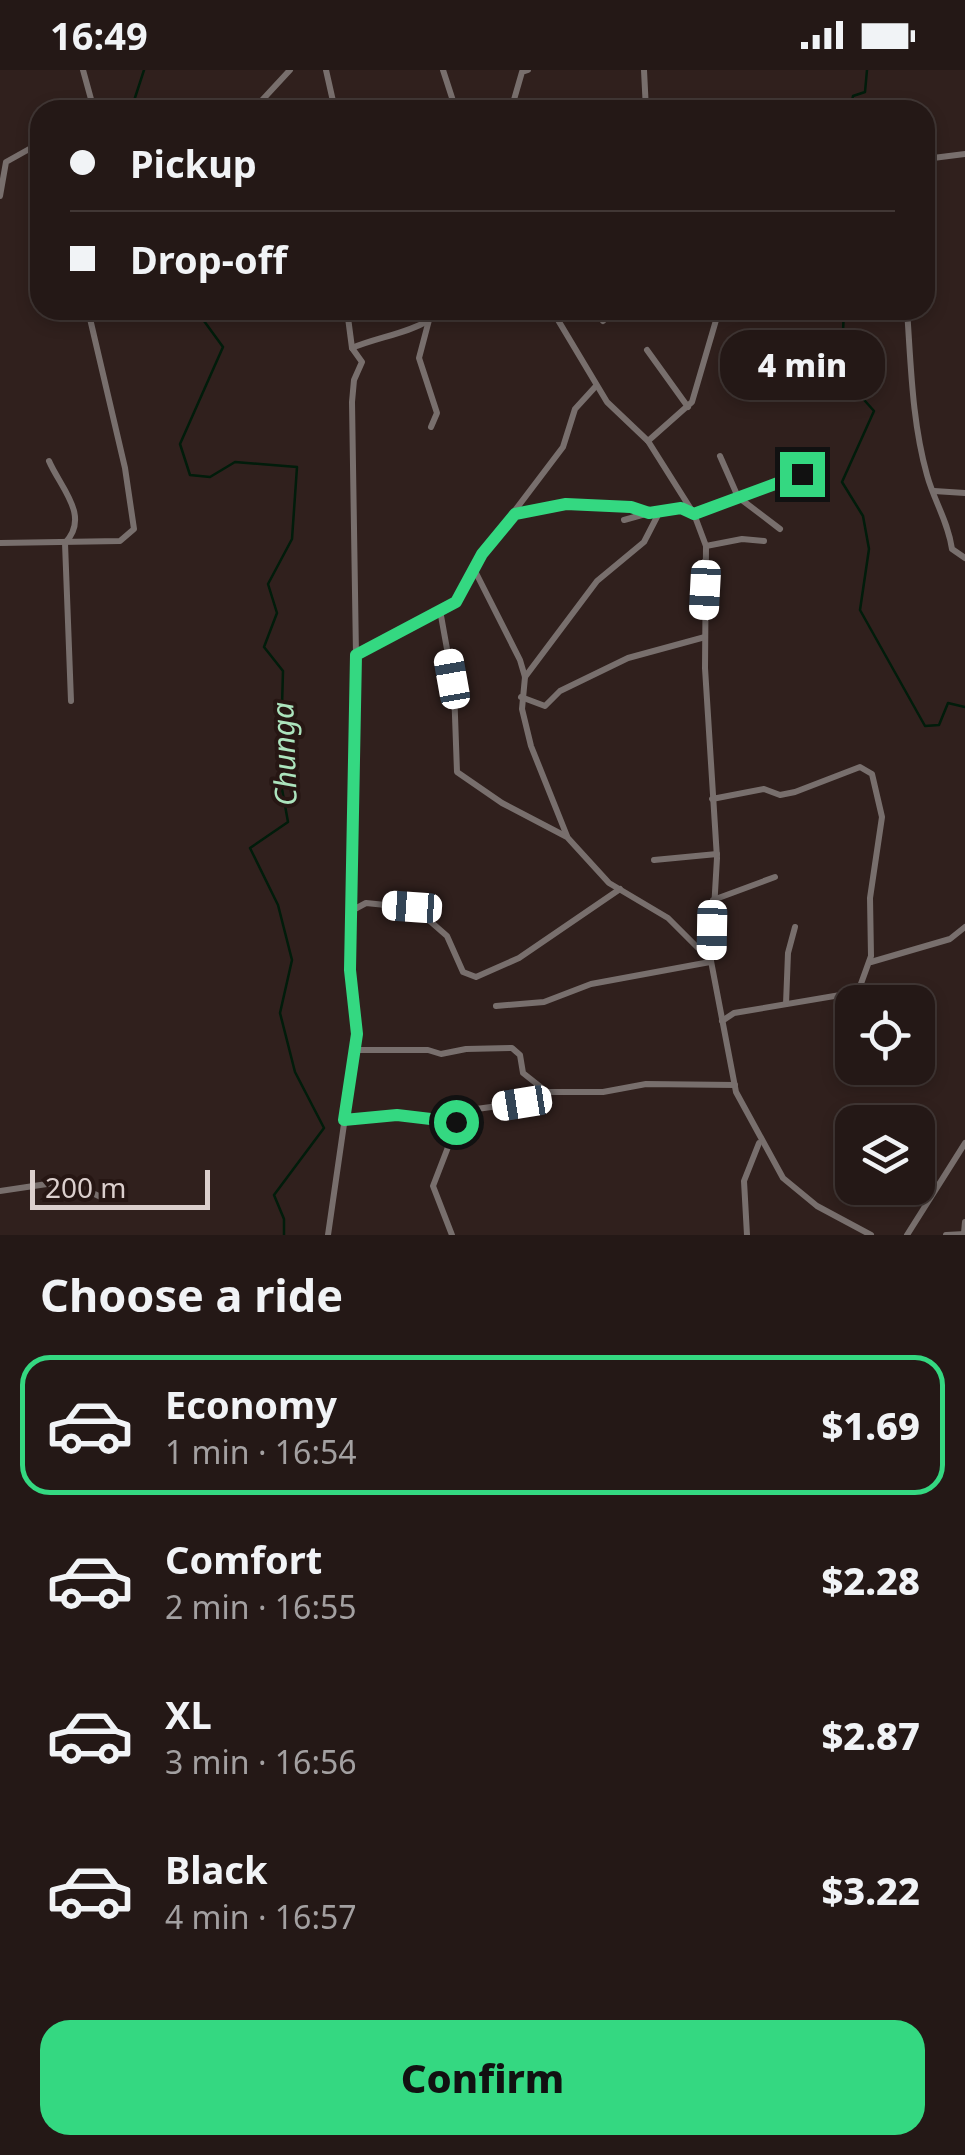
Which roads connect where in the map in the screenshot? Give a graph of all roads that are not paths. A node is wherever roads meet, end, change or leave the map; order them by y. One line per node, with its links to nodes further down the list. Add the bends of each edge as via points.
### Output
1 (83, 70): 7 (street)
2 (290, 70): 8 (street)
3 (326, 70): 9 (street)
4 (443, 70): 10 (street)
5 (644, 70): 12 (street)
6 (524, 71): 11 (street)
7 (91, 100)
8 (262, 100)
9 (333, 100)
10 (453, 100)
11 (514, 100)
12 (646, 100)
13 (30, 149): 16 (street, via 6,162)
14 (965, 154): 15 (street)
15 (935, 158)
16 (0, 196)
17 (90, 320): 43 (street, via 134,529 120,541)
18 (348, 320): 23 (street)
19 (429, 320): 23 (street); 27 (street, via 419,358 437,413)
20 (558, 320): 25 (street)
21 (716, 320): 26 (street)
22 (908, 320): 32 (street, via 918,441)
23 (352, 348): 49 (street, via 362,362 352,402)
24 (647, 350): 26 (street)
25 (596, 386): 28 (street); 37 (street, via 579,403 563,447)
26 (688, 407): 28 (street)
27 (430, 427)
28 (648, 442): 38 (street)
29 (720, 456): 34 (street)
30 (48, 461): 43 (street, via 75,511 74,532)
31 (802, 474): 34 (street)
32 (934, 491): 33 (street); 45 (street, via 952,549)
33 (965, 493)
34 (738, 497): 38 (street); 40 (street)
35 (661, 510): 36 (street); 38 (street); 50 (street, via 644,542 597,581)
36 (649, 513): 37 (street, via 566,504); 39 (street)
37 (515, 514): 46 (street)
38 (694, 514): 44 (street)
39 (624, 520)
40 (780, 530)
41 (764, 541): 44 (street)
42 (0, 542): 43 (street)
43 (65, 542): 52 (street)
44 (706, 546): 48 (street)
45 (965, 558)
46 (474, 568): 47 (street, via 456,602); 50 (street)
47 (440, 610): 49 (street); 54 (street, via 454,688 457,772)
48 (705, 637): 51 (street, via 628,658 560,691 545,706); 53 (street)
49 (356, 655): 60 (street)
50 (526, 678): 51 (street)
51 (521, 697): 54 (street, via 530,746)
52 (71, 701)
53 (712, 799): 55 (street); 64 (street, via 764,789 795,792 860,767 872,774 882,808)
54 (567, 837): 58 (street)
55 (717, 854): 56 (street); 59 (street)
56 (654, 860)
57 (775, 878): 59 (street)
58 (620, 890): 60 (street, via 519,958 476,977 463,972 447,936 415,908 366,903); 63 (street, via 668,918)
59 (713, 900): 63 (street)
60 (352, 910): 68 (street)
61 (795, 927): 65 (street)
62 (965, 927): 64 (street, via 950,938)
63 (711, 961): 66 (street, via 591,984 544,1002); 67 (street)
64 (870, 962): 65 (street, via 854,995)
65 (785, 1005): 67 (street, via 734,1013)
66 (496, 1006)
67 (722, 1022): 69 (street)
68 (355, 1050): 70 (street, via 447,1054 512,1048 523,1073); 71 (street)
69 (735, 1085): 70 (street); 73 (street)
70 (548, 1092): 72 (street, via 527,1102 466,1110)
71 (344, 1120): 72 (street, via 406,1116); 79 (street)
72 (457, 1123): 80 (street, via 433,1186)
73 (760, 1142): 81 (street, via 744,1181); 82 (street, via 805,1198)
74 (965, 1144): 83 (street)
75 (0, 1191): 76 (street, via 67,1180)
76 (103, 1198)
77 (965, 1222): 78 (street)
78 (964, 1234): 84 (street)
79 (328, 1235)
80 (452, 1235)
81 (747, 1235)
82 (871, 1235)
83 (907, 1235)
84 (946, 1235)

